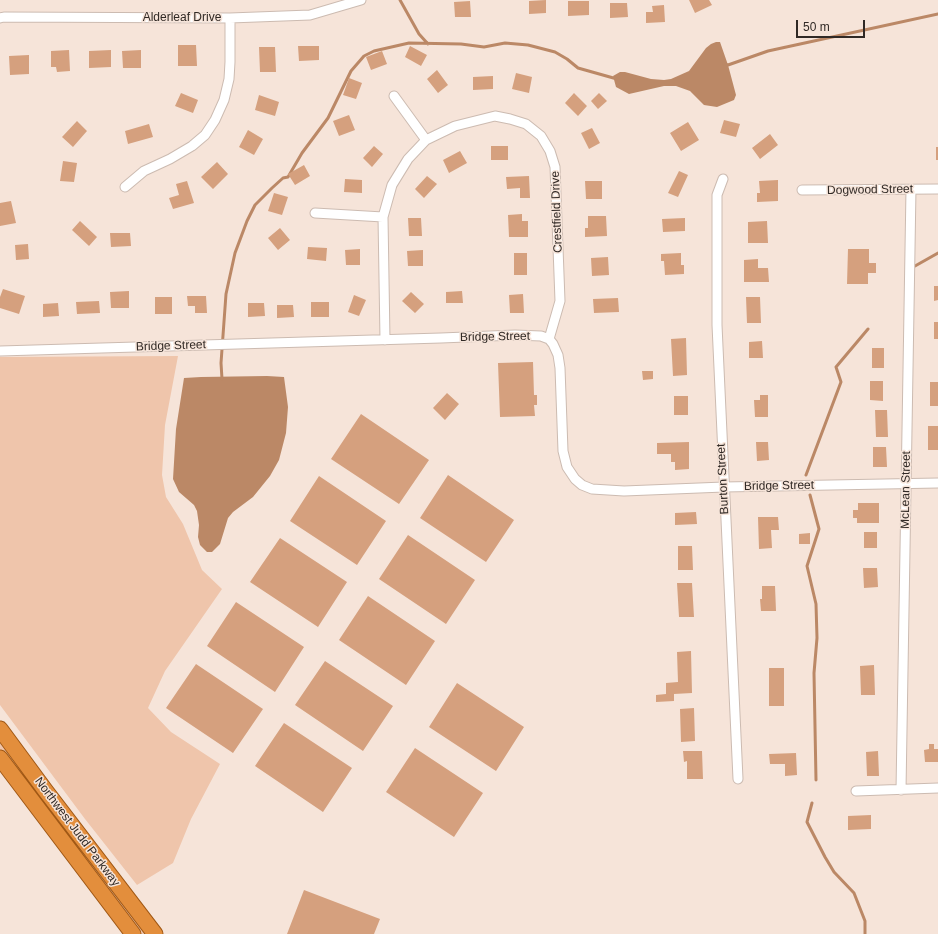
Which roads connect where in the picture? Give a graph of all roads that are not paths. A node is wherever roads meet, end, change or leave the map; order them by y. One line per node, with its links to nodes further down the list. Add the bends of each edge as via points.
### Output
1 (361, 0): 3 (street, Alderleaf Drive, via 310,15)
2 (0, 18): 3 (street, Alderleaf Drive)
3 (230, 18): 7 (street, via 229,79 224,100 215,120 205,135 192,146 144,171)
4 (394, 96): 5 (street)
5 (426, 140): 12 (street, Crestfield Drive, via 408,159 392,185); 13 (street, Crestfield Drive, via 455,126 495,116 526,124 540,136 550,151 557,188 560,301)
6 (722, 179): 18 (street, Burton Street, via 717,195 717,302)
7 (125, 188)
8 (911, 189): 9 (street, Dogwood Street); 10 (street, Dogwood Street); 17 (street, McLean Street)
9 (938, 189)
10 (802, 190)
11 (314, 213): 12 (street)
12 (384, 217): 14 (street, Crestfield Drive)
13 (549, 339): 14 (street, Bridge Street, via 515,335); 18 (street, Bridge Street, via 558,355 560,368 563,451 567,467 582,485 605,490)
14 (385, 340): 15 (street, Bridge Street)
15 (0, 351)
16 (938, 483): 17 (street, Bridge Street)
17 (906, 484): 18 (street, Bridge Street); 23 (street, McLean Street)
18 (724, 487): 21 (street, Burton Street)
19 (0, 729): 26 (highway, Northwest Judd Parkway)
20 (0, 758): 25 (highway, Northwest Judd Parkway)
21 (738, 779)
22 (938, 788): 23 (street)
23 (901, 790): 24 (street)
24 (856, 791)
25 (133, 934)
26 (155, 934)

